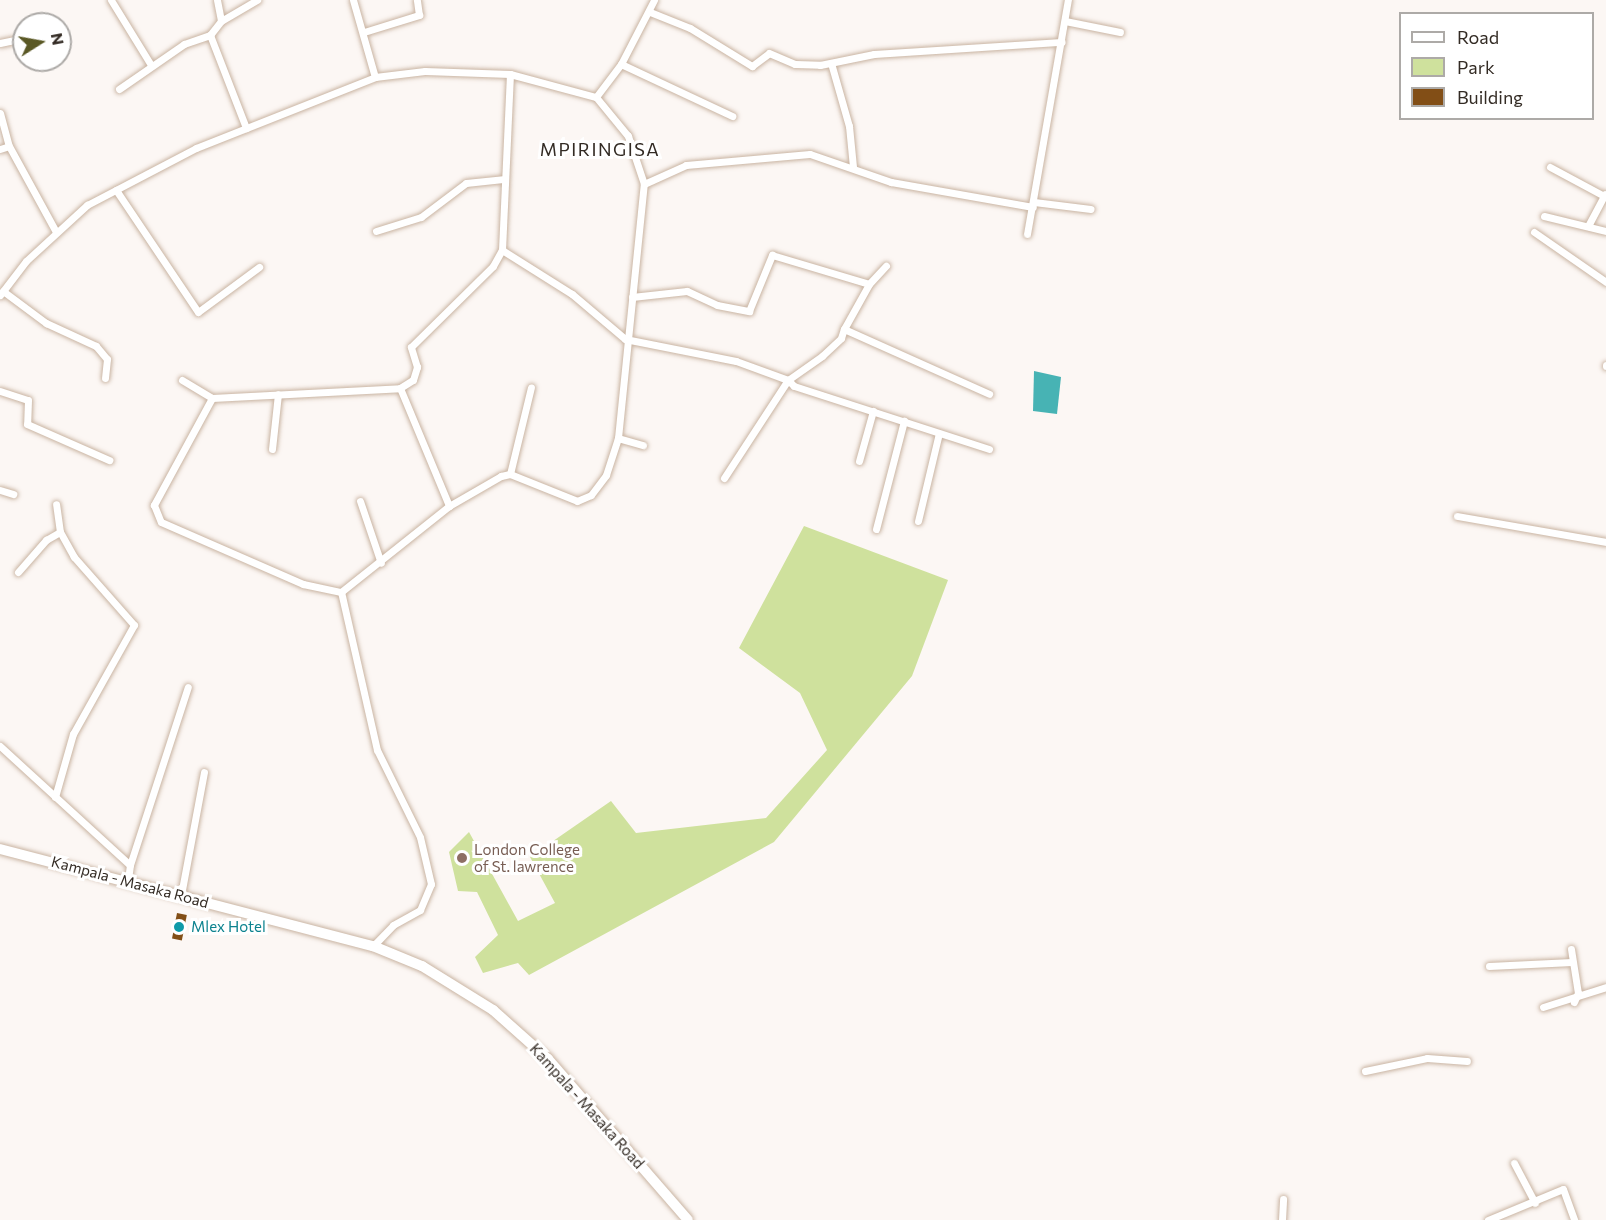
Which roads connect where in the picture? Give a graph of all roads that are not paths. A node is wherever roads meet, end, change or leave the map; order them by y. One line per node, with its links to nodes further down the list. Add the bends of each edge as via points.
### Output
1 (111, 0): 17 (street)
2 (217, 0): 9 (street)
3 (257, 0): 9 (street)
4 (353, 0): 11 (street)
5 (417, 0): 11 (street, via 419,15)
6 (654, 0): 8 (street)
7 (1068, 0): 10 (street)
8 (650, 12): 15 (street, via 677,21 752,66 769,53 795,64); 16 (street)
9 (221, 21): 13 (street)
10 (1065, 21): 12 (street); 14 (street)
11 (364, 32): 19 (street)
12 (1120, 32)
13 (210, 35): 17 (street, via 184,44); 24 (street)
14 (1062, 42): 15 (street, via 874,54); 33 (street)
15 (831, 63): 27 (street, via 849,126)
16 (621, 64): 21 (street); 23 (street)
17 (151, 65): 20 (street)
18 (510, 74): 19 (street, via 425,71); 21 (street); 29 (street)
19 (375, 77): 24 (street)
20 (118, 89)
21 (596, 97): 30 (street, via 628,136)
22 (0, 113): 25 (street)
23 (732, 116)
24 (246, 128): 31 (street, via 195,148)
25 (9, 146): 26 (street); 39 (street)
26 (0, 149)
27 (853, 167): 30 (street, via 810,154 686,165); 33 (street, via 942,194)
28 (1550, 167): 32 (street)
29 (503, 179): 37 (street, via 466,183 421,218); 42 (street)
30 (644, 184): 48 (street)
31 (116, 190): 39 (street, via 87,205); 44 (street, via 198,312)
32 (1606, 195): 36 (street)
33 (1033, 205): 34 (street); 41 (street)
34 (1091, 210)
35 (1544, 216): 36 (street)
36 (1588, 226): 38 (street)
37 (376, 231)
38 (1606, 231)
39 (56, 232): 47 (street)
40 (1534, 232): 45 (street)
41 (1027, 234)
42 (502, 250): 50 (street, via 572,294); 55 (street, via 493,267 411,347 416,376)
43 (886, 266): 46 (street)
44 (259, 267)
45 (1606, 282)
46 (869, 284): 48 (street, via 772,255 749,310 717,305 687,291); 49 (street)
47 (1, 293): 51 (street, via 46,322 96,346 107,360)
48 (632, 297): 50 (street)
49 (844, 329): 53 (street, via 842,338); 58 (street)
50 (625, 339): 53 (street, via 736,361); 63 (street)
51 (105, 378)
52 (182, 380): 59 (street)
53 (788, 380): 60 (street, via 794,386); 70 (street)
54 (531, 387): 69 (street)
55 (400, 388): 57 (street); 75 (street)
56 (0, 391): 67 (street, via 28,400 27,424)
57 (278, 394): 59 (street); 65 (street)
58 (989, 394)
59 (212, 398): 83 (street, via 154,505 161,522 303,584 329,593)
60 (873, 411): 61 (street); 68 (street)
61 (904, 422): 62 (street); 78 (street)
62 (939, 433): 66 (street); 77 (street)
63 (618, 438): 64 (street); 69 (street, via 606,475 585,500 547,492)
64 (643, 445)
65 (272, 449)
66 (988, 449)
67 (109, 460)
68 (859, 461)
69 (510, 474): 75 (street)
70 (724, 478)
71 (0, 490): 72 (street)
72 (13, 494)
73 (360, 501): 81 (street)
74 (56, 504): 79 (street)
75 (449, 506): 81 (street)
76 (1457, 516): 80 (street)
77 (918, 521)
78 (876, 529)
79 (60, 532): 82 (street, via 46,540); 87 (street, via 99,588 134,626 73,734)
80 (1606, 542)
81 (381, 562): 83 (street)
82 (18, 572)
83 (341, 592): 92 (street, via 377,750 420,837 431,884 420,910 393,925)
84 (188, 687): 89 (street)
85 (0, 746): 87 (street)
86 (204, 772): 91 (street)
87 (55, 797): 89 (street)
88 (0, 849): 90 (main road, Kampala - Masaka Road)
89 (130, 865): 90 (street)
90 (128, 880): 91 (main road, Kampala - Masaka Road)
91 (181, 895): 92 (main road, Kampala - Masaka Road)
92 (373, 946): 105 (main road, Kampala - Masaka Road, via 448,981 521,1034)
93 (1571, 950): 94 (street)
94 (1572, 962): 95 (street); 97 (street)
95 (1489, 966)
96 (1606, 987): 97 (street)
97 (1578, 993): 98 (street); 99 (street)
98 (1574, 1002)
99 (1543, 1007)
100 (1467, 1061): 101 (street, via 1427,1058)
101 (1365, 1071)
102 (1514, 1163): 104 (street)
103 (1283, 1199): 106 (street)
104 (1534, 1203): 107 (street); 108 (street, via 1563,1189)
105 (688, 1220)
106 (1282, 1220)
107 (1488, 1220)
108 (1574, 1220)

